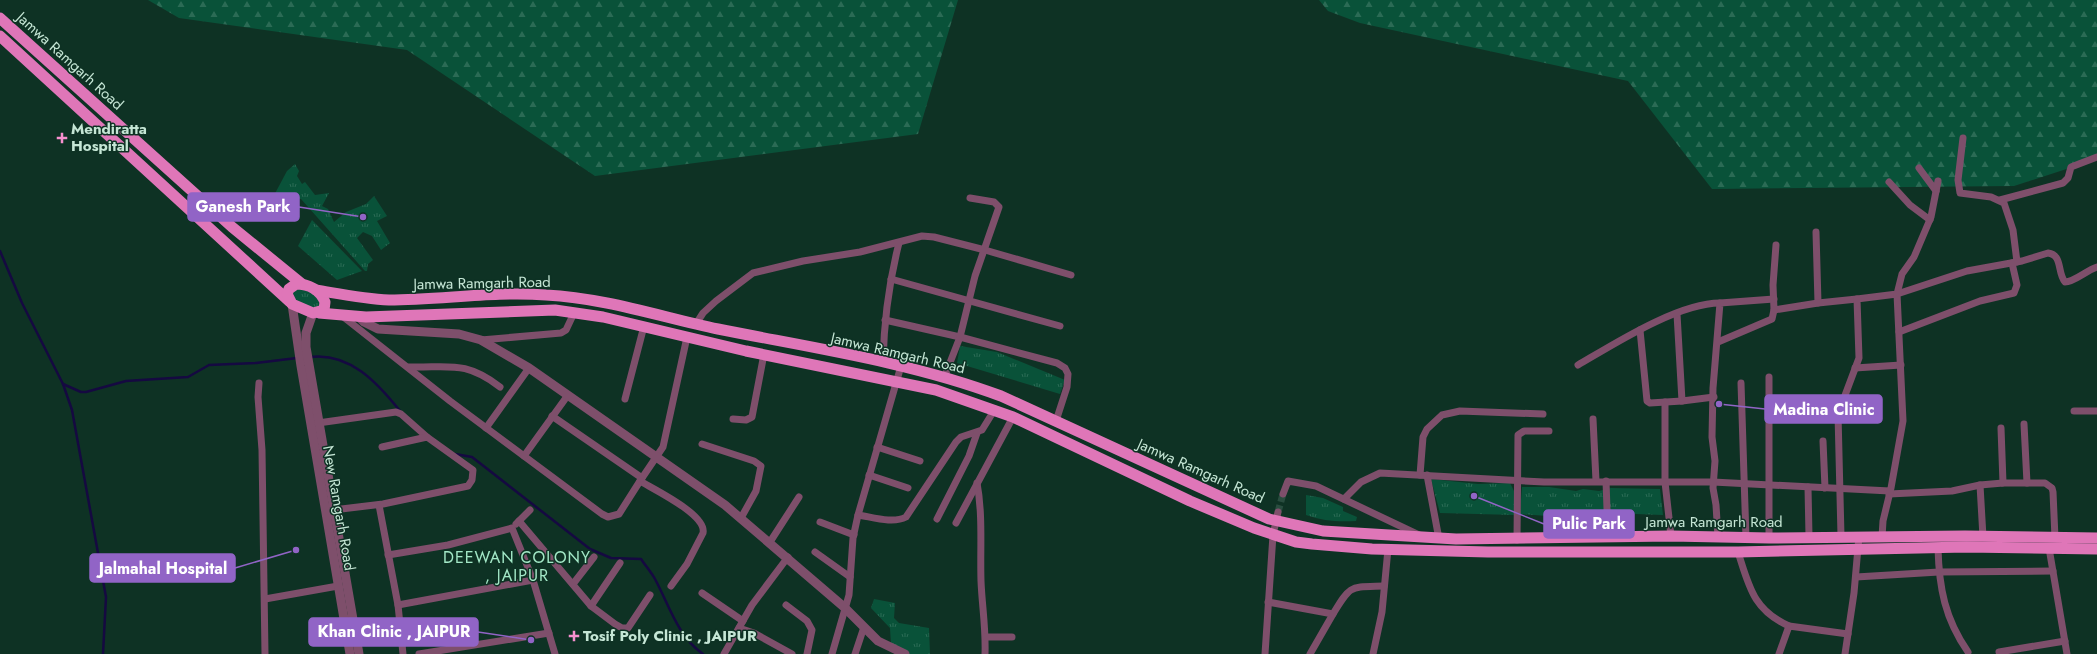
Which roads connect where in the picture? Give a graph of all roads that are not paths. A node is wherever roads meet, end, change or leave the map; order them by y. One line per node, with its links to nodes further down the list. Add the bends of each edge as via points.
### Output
1 (0, 18): 20 (highway, Jamwa Ramgarh Road, via 226,222)
2 (0, 36): 27 (highway, Jamwa Ramgarh Road)
3 (1963, 138): 10 (street, via 1958,180 1960,193)
4 (2097, 157): 10 (street, via 2071,167 2068,178 2063,183)
5 (1919, 168): 8 (street)
6 (1938, 181): 8 (street)
7 (1889, 182): 11 (street, via 1910,205)
8 (1936, 191): 11 (street)
9 (970, 198): 15 (street, via 994,202 999,207)
10 (2000, 200): 16 (street, via 2009,212)
11 (1930, 220): 22 (street, via 1914,257 1902,274)
12 (1816, 232): 26 (street)
13 (899, 243): 15 (street, via 922,236); 19 (street); 36 (street, via 753,273 716,301)
14 (1776, 245): 23 (street)
15 (986, 250): 18 (street); 25 (street, via 975,276)
16 (2014, 262): 17 (street, via 2052,254 2058,260 2063,280 2067,282); 22 (street, via 1967,271); 40 (street, via 2017,285 2014,293 1980,301)
17 (2097, 267)
18 (1071, 275)
19 (891, 279): 25 (street); 35 (street)
20 (302, 284): 21 (highway, Jamwa Ramgarh Road); 27 (highway, via 288,289 287,294)
21 (316, 290): 30 (highway, via 324,298 326,306); 36 (highway, Jamwa Ramgarh Road, via 388,300 547,295 614,304)
22 (1897, 294): 24 (street); 40 (street)
23 (1774, 299): 28 (street); 29 (street)
24 (1857, 299): 26 (street); 54 (street, via 1858,358)
25 (969, 300): 38 (street); 42 (street)
26 (1818, 302): 29 (street)
27 (291, 303): 30 (highway, Jamwa Ramgarh Road); 43 (street)
28 (1720, 303): 32 (street, via 1712,303); 45 (street)
29 (1774, 310): 45 (street, via 1772,318 1768,321)
30 (316, 313): 33 (highway, Jamwa Ramgarh Road); 43 (street)
31 (574, 313): 34 (highway, Jamwa Ramgarh Road, via 542,310); 37 (highway, Jamwa Ramgarh Road); 44 (street, via 566,330 561,333)
32 (1678, 314): 39 (street); 64 (street)
33 (340, 315): 34 (highway, Jamwa Ramgarh Road); 52 (street)
34 (358, 316): 44 (street, via 378,329 459,334)
35 (885, 320): 42 (street); 47 (street)
36 (696, 324): 47 (highway, Jamwa Ramgarh Road)
37 (644, 326): 41 (highway, Jamwa Ramgarh Road); 63 (street)
38 (1060, 326)
39 (1640, 330): 48 (street); 65 (street, via 1645,397 1650,403)
40 (1899, 332): 49 (street)
41 (687, 337): 46 (highway, Jamwa Ramgarh Road); 87 (street, via 663,447)
42 (960, 337): 56 (street); 74 (street, via 1057,363 1064,368 1068,374 1067,387)
43 (301, 340): 51 (street)
44 (481, 340): 53 (street)
45 (1718, 342): 62 (street)
46 (764, 354): 57 (highway, Jamwa Ramgarh Road); 72 (street, via 752,416 746,420)
47 (883, 362): 50 (highway, Jamwa Ramgarh Road)
48 (1578, 365)
49 (1901, 365): 54 (street); 107 (street, via 1903,421)
50 (901, 366): 56 (highway, Jamwa Ramgarh Road); 57 (street)
51 (305, 367): 75 (street, New Ramgarh Road); 157 (street, New Ramgarh Road)
52 (409, 367): 60 (street, via 466,368 487,377); 77 (street)
53 (529, 368): 61 (street); 77 (street)
54 (1855, 368): 106 (street, via 1838,414)
55 (1769, 377): 101 (street)
56 (944, 378): 74 (highway, Jamwa Ramgarh Road, via 995,394)
57 (896, 381): 66 (highway, Jamwa Ramgarh Road, via 936,390); 85 (street)
58 (259, 383): 162 (street)
59 (1742, 383): 100 (street)
60 (500, 387)
61 (568, 395): 70 (street); 87 (street)
62 (1714, 397): 64 (street); 96 (street)
63 (625, 399)
64 (1682, 401): 65 (street)
65 (1665, 402): 95 (street)
66 (995, 409): 71 (highway, Jamwa Ramgarh Road); 80 (street, via 982,430)
67 (2074, 411): 68 (street)
68 (2097, 411)
69 (1543, 414): 90 (street, via 1460,411 1442,415 1426,429 1423,437)
70 (552, 416): 86 (street); 91 (street)
71 (1013, 416): 97 (street); 123 (highway, Jamwa Ramgarh Road, via 1190,501)
72 (733, 419)
73 (1593, 419): 93 (street)
74 (1056, 421): 115 (highway, Jamwa Ramgarh Road, via 1246,509)
75 (318, 423): 81 (street, via 396,412); 112 (street, New Ramgarh Road)
76 (2024, 424): 99 (street)
77 (486, 428): 86 (street)
78 (2001, 428): 98 (street)
79 (1549, 431): 92 (street, via 1524,431 1518,435)
80 (977, 433): 114 (street, via 961,437 956,442 906,517 893,520); 117 (street, via 969,456)
81 (427, 437): 84 (street); 111 (street, via 473,470 472,480 468,486)
82 (1823, 441): 105 (street)
83 (702, 444): 116 (street, via 754,461 761,466 756,491)
84 (382, 447)
85 (877, 447): 88 (street); 89 (street)
86 (524, 456): 91 (street, via 608,517 619,514)
87 (656, 458): 91 (street); 116 (street)
88 (920, 461)
89 (868, 475): 104 (street); 114 (street)
90 (1424, 475): 92 (street); 110 (street, via 1375,474 1361,482); 137 (street)
91 (641, 480): 158 (street, via 690,512 704,528 687,564)
92 (1517, 481): 93 (street); 138 (street)
93 (1596, 481): 94 (street)
94 (1606, 481): 95 (street); 128 (street)
95 (1665, 482): 96 (street); 124 (street)
96 (1713, 482): 100 (street); 129 (street)
97 (977, 483): 120 (street); 175 (street, via 981,510 981,582)
98 (2003, 483): 99 (street); 102 (street)
99 (2027, 483): 135 (street, via 2045,483 2052,488)
100 (1744, 484): 101 (street); 133 (street)
101 (1768, 485): 103 (street); 134 (street)
102 (1980, 485): 107 (street, via 1952,491); 131 (street)
103 (1808, 486): 105 (street); 125 (street)
104 (908, 488)
105 (1825, 488): 106 (street)
106 (1841, 488): 107 (street); 126 (street)
107 (1889, 493): 130 (street)
108 (1283, 494): 110 (street, via 1288,481 1316,486)
109 (799, 497): 139 (street)
110 (1344, 499): 132 (street)
111 (379, 504): 112 (street); 147 (street)
112 (333, 510): 182 (street, New Ramgarh Road)
113 (530, 510): 118 (street)
114 (858, 515): 122 (street)
115 (1277, 516): 123 (street); 132 (highway, Jamwa Ramgarh Road, via 1323,531)
116 (741, 518): 139 (street)
117 (937, 519)
118 (519, 521): 121 (street); 156 (street)
119 (820, 522): 122 (street)
120 (956, 523)
121 (512, 528): 147 (street, via 448,545); 155 (street)
122 (854, 535): 153 (street)
123 (1273, 535): 142 (highway, Jamwa Ramgarh Road, via 1312,544); 163 (street)
124 (1671, 536): 128 (highway, Jamwa Ramgarh Road); 129 (highway, Jamwa Ramgarh Road)
125 (1809, 536): 126 (highway, Jamwa Ramgarh Road); 134 (highway, Jamwa Ramgarh Road)
126 (1841, 536): 127 (highway, Jamwa Ramgarh Road)
127 (1859, 536): 130 (highway, Jamwa Ramgarh Road); 144 (street)
128 (1608, 537): 138 (highway, Jamwa Ramgarh Road)
129 (1718, 537): 133 (highway, Jamwa Ramgarh Road)
130 (1882, 537): 131 (highway, Jamwa Ramgarh Road)
131 (1983, 537): 135 (highway, Jamwa Ramgarh Road)
132 (1427, 538): 137 (highway, Jamwa Ramgarh Road)
133 (1746, 538): 134 (highway, Jamwa Ramgarh Road)
134 (1769, 538)
135 (2055, 538): 136 (highway, Jamwa Ramgarh Road)
136 (2097, 538)
137 (1439, 539): 138 (highway, Jamwa Ramgarh Road)
138 (1518, 540)
139 (770, 542): 149 (street)
140 (1938, 548): 141 (highway, Jamwa Ramgarh Road); 144 (highway, Jamwa Ramgarh Road); 152 (street)
141 (2049, 548): 143 (highway, Jamwa Ramgarh Road); 151 (street)
142 (1388, 549): 146 (highway, Jamwa Ramgarh Road, via 1488,552); 159 (street)
143 (2097, 549)
144 (1858, 550): 146 (highway, Jamwa Ramgarh Road); 154 (street)
145 (815, 552): 153 (street)
146 (1738, 552): 171 (street, via 1756,601 1765,612)
147 (388, 555): 164 (street)
148 (594, 557): 156 (street)
149 (788, 557): 167 (street); 169 (street, via 756,599)
150 (620, 563): 166 (street)
151 (2053, 571): 152 (street); 177 (street)
152 (1939, 572): 154 (street); 178 (street, via 1954,632)
153 (850, 577): 167 (street, via 849,595)
154 (1856, 577): 174 (street)
155 (533, 580): 164 (street); 173 (street)
156 (573, 584): 166 (street)
157 (338, 586): 162 (street); 181 (street, New Ramgarh Road)
158 (671, 586)
159 (1384, 586): 168 (street, via 1351,589 1346,592); 195 (street)
160 (702, 592): 169 (street)
161 (650, 595): 166 (street, via 630,626 625,629)
162 (265, 599): 180 (street)
163 (1268, 602): 168 (street); 193 (street)
164 (398, 605): 183 (street)
165 (786, 605): 188 (street, via 807,621 812,630)
166 (591, 606)
167 (844, 607): 170 (street); 189 (street)
168 (1333, 614): 194 (street)
169 (743, 621): 172 (street)
170 (864, 626): 190 (street); 191 (street, via 878,641)
171 (1789, 626): 174 (street); 196 (street)
172 (739, 628): 186 (street); 187 (street, via 754,633)
173 (549, 633): 184 (street); 185 (street)
174 (1848, 634): 197 (street)
175 (986, 637): 176 (street); 192 (street)
176 (1012, 637)
177 (2065, 641): 179 (street); 198 (street)
178 (1968, 652)
179 (1999, 652)
180 (265, 654)
181 (350, 654)
182 (359, 654)
183 (403, 654)
184 (419, 654)
185 (555, 654)
186 (725, 654)
187 (792, 654)
188 (807, 654)
189 (832, 654)
190 (855, 654)
191 (905, 654)
192 (985, 654)
193 (1265, 654)
194 (1310, 654)
195 (1373, 654)
196 (1779, 654)
197 (1845, 654)
198 (2067, 654)

